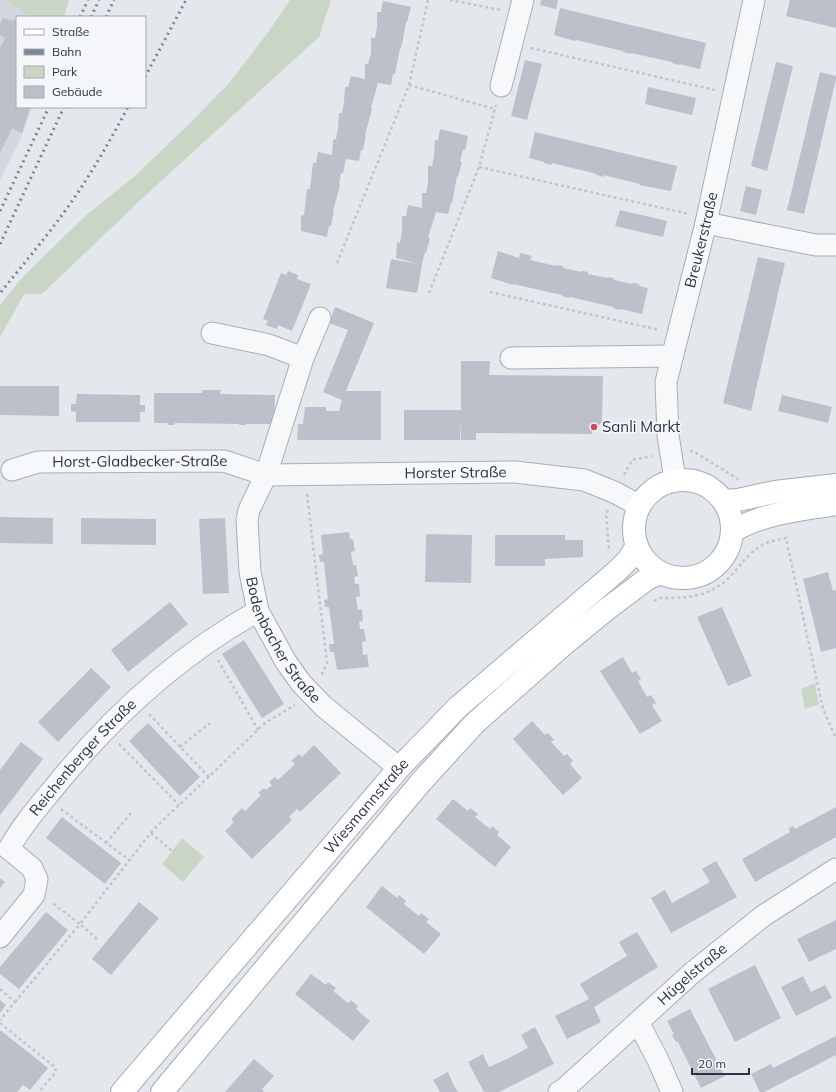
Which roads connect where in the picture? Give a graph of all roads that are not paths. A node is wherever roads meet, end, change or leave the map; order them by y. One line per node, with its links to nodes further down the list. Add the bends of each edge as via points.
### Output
1 (754, 0): 4 (street, Breukerstraße)
2 (521, 7): 3 (street)
3 (501, 86)
4 (706, 220): 5 (street, via 816,245); 8 (street, Breukerstraße)
5 (836, 245)
6 (320, 318): 9 (street, Bodenbacher Straße)
7 (212, 333): 9 (street, via 269,345)
8 (672, 356): 10 (street); 13 (street, Breukerstraße, via 666,382 668,435)
9 (303, 358): 12 (street, Bodenbacher Straße)
10 (511, 358)
11 (12, 470): 12 (street, Horst-Gladbecker-Straße, via 38,462 224,461)
12 (266, 475): 17 (street, Horster Straße, via 515,472 584,480); 21 (street, Bodenbacher Straße, via 249,510 247,520 250,572)
13 (676, 480): 15 (main road, via 703,484); 17 (main road, via 658,486 646,496)
14 (836, 485): 15 (main road)
15 (724, 501): 18 (main road, via 732,518)
16 (836, 504): 18 (main road, via 759,519 744,524)
17 (640, 506): 19 (main road, via 634,525 634,540)
18 (733, 532): 20 (main road, via 729,549 721,562 709,572 694,578 678,579)
19 (637, 546): 20 (main road, via 640,555 650,567); 22 (main road, Wiesmannstraße, via 617,571)
20 (660, 573): 23 (main road, Wiesmannstraße, via 633,589 563,645)
21 (258, 612): 24 (street, Bodenbacher Straße, via 301,683 323,706); 25 (street, Reichenberger Straße, via 207,643 135,700 76,761)
22 (458, 707): 23 (street); 24 (main road, Wiesmannstraße)
23 (474, 723): 30 (main road, Wiesmannstraße, via 421,782)
24 (399, 768): 29 (main road, Wiesmannstraße)
25 (4, 849): 27 (street, Reichenberger Straße, via 32,868 37,879 34,895)
26 (836, 870): 28 (street, Hügelstraße, via 763,916 692,973)
27 (0, 937)
28 (638, 1022): 31 (street, Hügelstraße); 32 (street)
29 (122, 1092)
30 (162, 1092)
31 (559, 1092)
32 (672, 1092)

